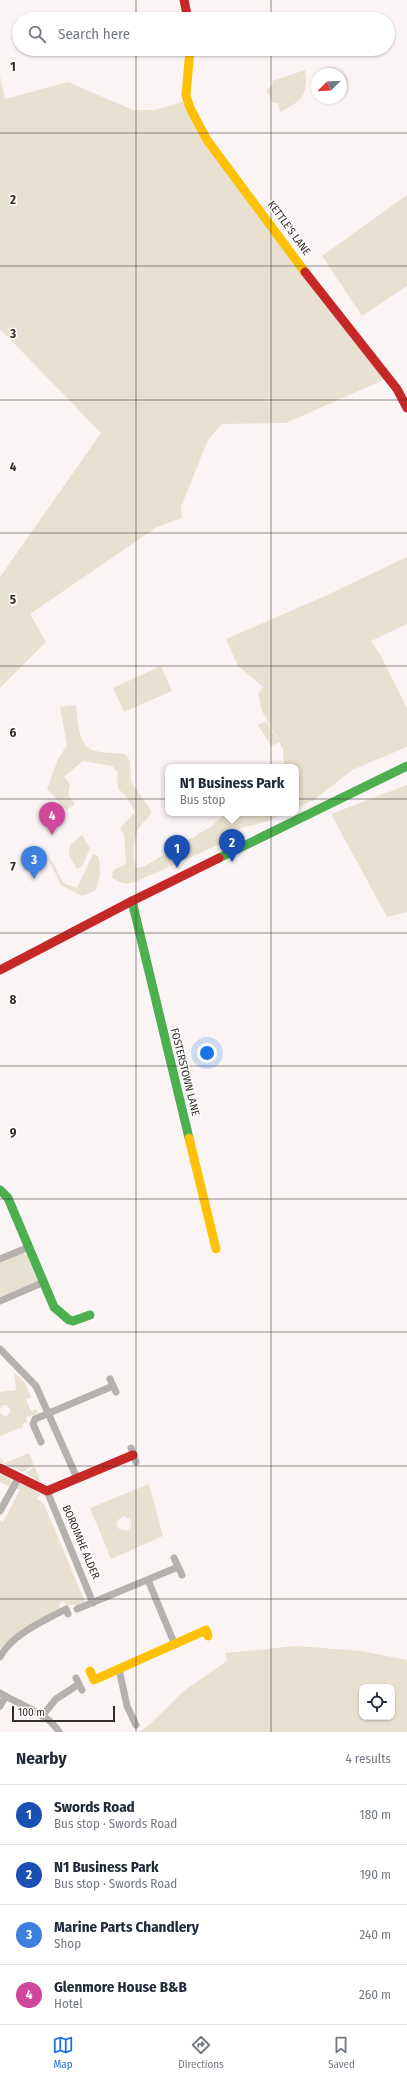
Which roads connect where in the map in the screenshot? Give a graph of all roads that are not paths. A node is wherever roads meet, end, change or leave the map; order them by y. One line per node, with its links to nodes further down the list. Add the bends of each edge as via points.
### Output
1 (184, 0): 2 (street)
2 (187, 12)
3 (189, 56): 4 (street, KETTLE'S LANE, via 186,95 207,140 312,282 397,389)
4 (407, 408)
5 (407, 766): 6 (street)
6 (132, 901): 7 (street); 10 (street, FOSTERSTOWN LANE)
7 (0, 970)
8 (0, 1190): 9 (street, via 8,1198)
9 (29, 1247): 11 (street); 12 (street)
10 (216, 1249)
11 (0, 1259)
12 (44, 1282): 13 (street); 14 (street, via 54,1307 69,1320 77,1321)
13 (0, 1300)
14 (90, 1315)
15 (0, 1349): 16 (street)
16 (3, 1355): 18 (street, via 36,1386)
17 (113, 1386): 18 (street)
18 (49, 1413): 19 (street, via 33,1422); 23 (street)
19 (40, 1442)
20 (133, 1455): 23 (street)
21 (0, 1468): 22 (street)
22 (19, 1477): 24 (street); 25 (street)
23 (77, 1478): 24 (street)
24 (47, 1491): 30 (street, BOROIMHE ALDER)
25 (0, 1511)
26 (174, 1558): 27 (street)
27 (178, 1567): 28 (street); 29 (street)
28 (182, 1575)
29 (148, 1580): 30 (street); 34 (street)
30 (93, 1602): 32 (street)
31 (65, 1609): 35 (street, via 8,1645)
32 (77, 1609)
33 (208, 1636): 34 (street, via 206,1630)
34 (175, 1645): 36 (street)
35 (0, 1657)
36 (119, 1669): 37 (street, via 94,1680); 42 (street, via 127,1706)
37 (90, 1670)
38 (79, 1684): 41 (street, via 56,1698)
39 (2, 1695): 40 (street); 41 (street)
40 (0, 1706)
41 (42, 1716): 43 (street)
42 (136, 1725)
43 (59, 1732)

